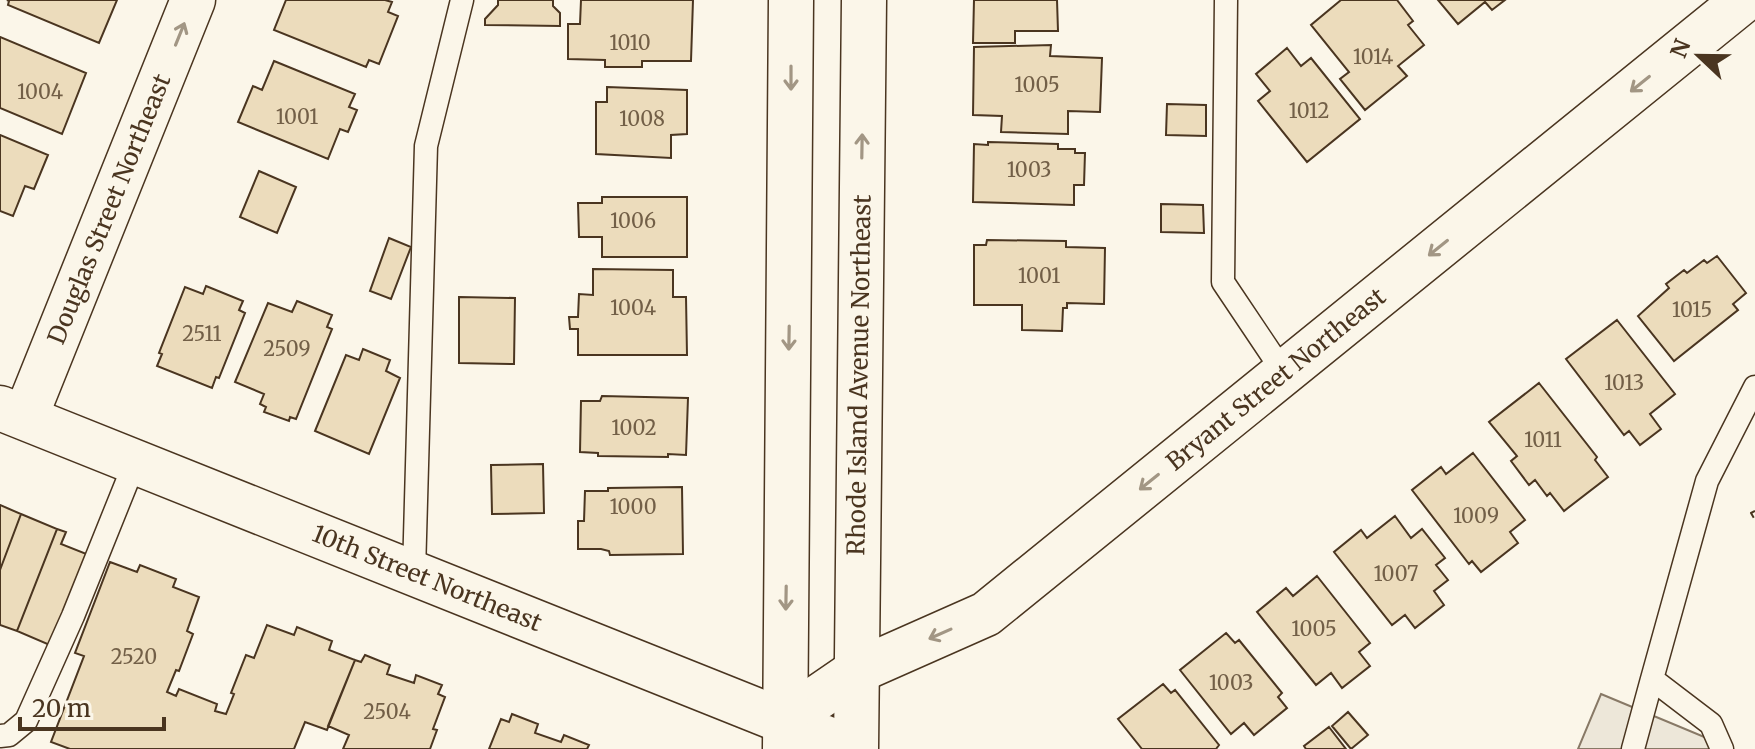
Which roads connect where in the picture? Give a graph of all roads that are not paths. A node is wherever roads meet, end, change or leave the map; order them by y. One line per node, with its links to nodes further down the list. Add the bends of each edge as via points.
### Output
1 (193, 0): 9 (street, Douglas Street Northeast, one-way to 1)
2 (462, 0): 11 (lane, via 426,146)
3 (791, 0): 14 (street, one-way to 14)
4 (864, 0): 12 (street, Rhode Island Avenue Northeast, one-way to 4)
5 (1226, 0): 7 (lane, via 1223,282)
6 (1744, 0): 7 (street, Bryant Street Northeast, one-way to 7)
7 (1284, 373): 12 (street, Bryant Street Northeast, one-way to 12, via 986,614)
8 (1755, 387): 13 (lane, via 1707,481)
9 (13, 413): 10 (street, 10th Street Northeast)
10 (135, 462): 11 (street, 10th Street Northeast); 15 (lane, via 26,721)
11 (414, 572): 14 (street, 10th Street Northeast)
12 (855, 672): 14 (street, Bryant Street Northeast); 16 (street, Rhode Island Avenue Northeast)
13 (1652, 679): 17 (lane); 18 (lane, via 1711,724)
14 (785, 735): 16 (street, 10th Street Northeast)
15 (0, 736)
16 (854, 749)
17 (1633, 749)
18 (1722, 749)

